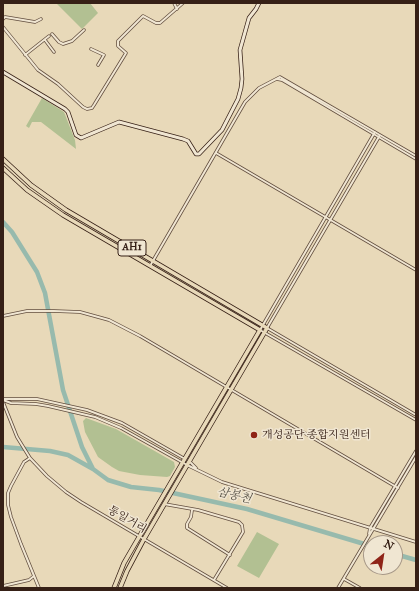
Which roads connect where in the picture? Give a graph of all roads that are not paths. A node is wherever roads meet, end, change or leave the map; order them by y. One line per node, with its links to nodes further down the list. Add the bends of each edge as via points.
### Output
1 (174, 3): 4 (street)
2 (183, 3): 4 (street)
3 (259, 3): 16 (street, via 249,18 240,50 242,78 238,99 222,130 199,154 196,154 188,141 183,139 119,122 81,138 76,135 65,109)
4 (177, 9): 14 (street, via 160,23 143,16 118,41 118,46 126,53 92,108 87,110 38,70)
5 (41, 19): 6 (street, via 35,22 5,17)
6 (3, 20)
7 (3, 27): 14 (street)
8 (84, 30): 9 (street, via 72,41 63,44)
9 (52, 34)
10 (49, 36): 11 (street)
11 (45, 40): 13 (street); 14 (street)
12 (91, 49): 15 (street, via 104,55)
13 (54, 52)
14 (25, 55)
15 (98, 65)
16 (3, 72)
17 (275, 79): 18 (street, via 282,80); 18 (street, via 283,78); 20 (street, via 259,88 245,102)
18 (374, 133): 19 (street); 24 (street)
19 (379, 136): 21 (street); 25 (street)
20 (216, 153): 24 (street); 26 (street)
21 (416, 157)
22 (3, 159): 26 (main road, AH1, via 48,198)
23 (3, 168): 27 (main road, AH1, via 44,203)
24 (325, 217): 25 (street); 30 (street)
25 (330, 220): 28 (street); 31 (street)
26 (153, 261): 27 (street); 30 (main road, AH1)
27 (150, 266): 32 (main road, AH1)
28 (416, 270)
29 (3, 316): 34 (street, via 46,310 80,312 109,320)
30 (262, 325): 31 (main road, AH1); 32 (street)
31 (267, 328): 33 (main road); 37 (street)
32 (260, 330): 33 (street); 34 (main road)
33 (265, 333): 35 (main road); 38 (street)
34 (227, 387): 35 (street); 42 (main road)
35 (232, 389): 43 (main road); 44 (street)
36 (3, 400): 41 (street, 통일거리, via 17,437); 42 (street, via 78,412 121,428); 42 (street, via 37,399 76,406 122,423)
37 (416, 415)
38 (416, 420)
39 (416, 451): 44 (street)
40 (416, 457): 45 (street)
41 (30, 458): 51 (street, 통일거리, via 74,498); 56 (street, via 24,462 11,486 8,505)
42 (183, 460): 43 (street); 51 (main road)
43 (188, 463): 46 (main road); 48 (street, via 209,476 237,488)
44 (395, 486): 45 (street); 48 (street)
45 (398, 488): 49 (street)
46 (164, 504): 47 (street); 52 (main road)
47 (192, 510): 55 (street, via 187,528); 55 (street, via 242,525 242,532)
48 (370, 528): 49 (street); 50 (street)
49 (374, 529): 50 (street); 53 (street)
50 (369, 535)
51 (139, 536): 52 (street, 통일거리); 61 (main road)
52 (144, 539): 58 (street, 통일거리); 62 (main road)
53 (416, 542)
54 (363, 545): 57 (street)
55 (230, 555): 58 (street)
56 (34, 576): 59 (street, via 29,580); 60 (street)
57 (344, 578): 64 (street); 65 (street)
58 (214, 580): 63 (street, 통일거리)
59 (3, 586)
60 (39, 588)
61 (114, 588)
62 (120, 588)
63 (227, 588)
64 (338, 588)
65 (360, 588)

